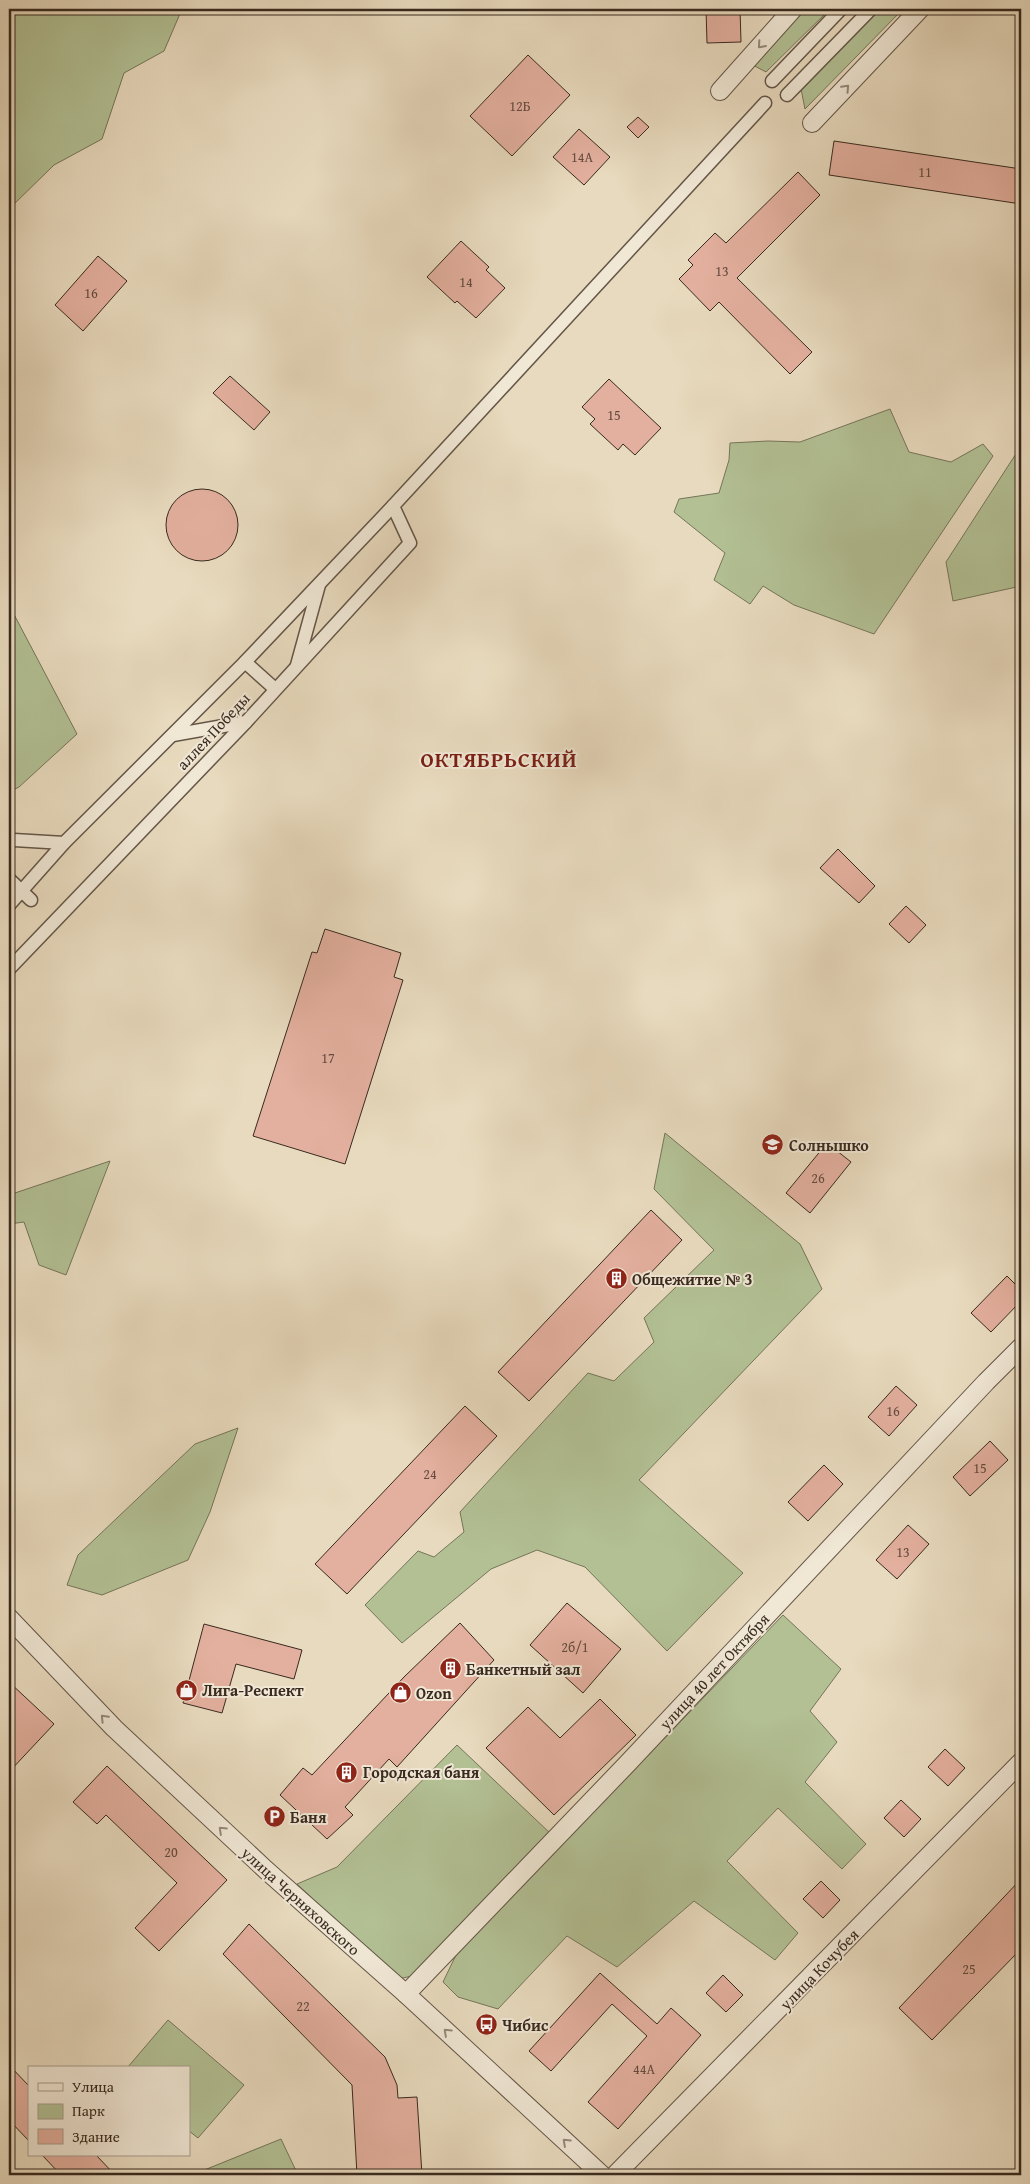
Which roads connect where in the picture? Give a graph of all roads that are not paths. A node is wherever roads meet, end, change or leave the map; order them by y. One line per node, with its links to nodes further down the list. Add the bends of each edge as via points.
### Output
1 (793, 9): 6 (street, one-way to 6)
2 (841, 9): 5 (street)
3 (872, 9): 7 (street)
4 (920, 9): 9 (street, one-way to 4)
5 (772, 81)
6 (720, 91)
7 (787, 95)
8 (766, 103): 10 (street)
9 (812, 123)
10 (393, 506): 11 (street); 13 (street, аллея Победы, via 410,544)
11 (319, 583): 12 (street); 13 (street)
12 (245, 662): 14 (street); 16 (street)
13 (296, 667): 14 (street, аллея Победы)
14 (274, 688): 15 (street, аллея Победы)
15 (246, 722): 16 (street); 22 (street, аллея Победы)
16 (173, 735): 18 (street)
17 (14, 840): 18 (street)
18 (64, 843): 20 (street)
19 (9, 879): 20 (street)
20 (26, 896): 21 (street)
21 (9, 906)
22 (9, 969)
23 (1021, 1348): 26 (street, улица 40 лет Октября)
24 (9, 1618): 26 (street, улица Черняховского, one-way to 24, via 121,1735)
25 (1021, 1762): 28 (street, улица Кочубея)
26 (406, 1994): 27 (street, улица Черняховского, one-way to 26)
27 (602, 2175)
28 (615, 2175)

